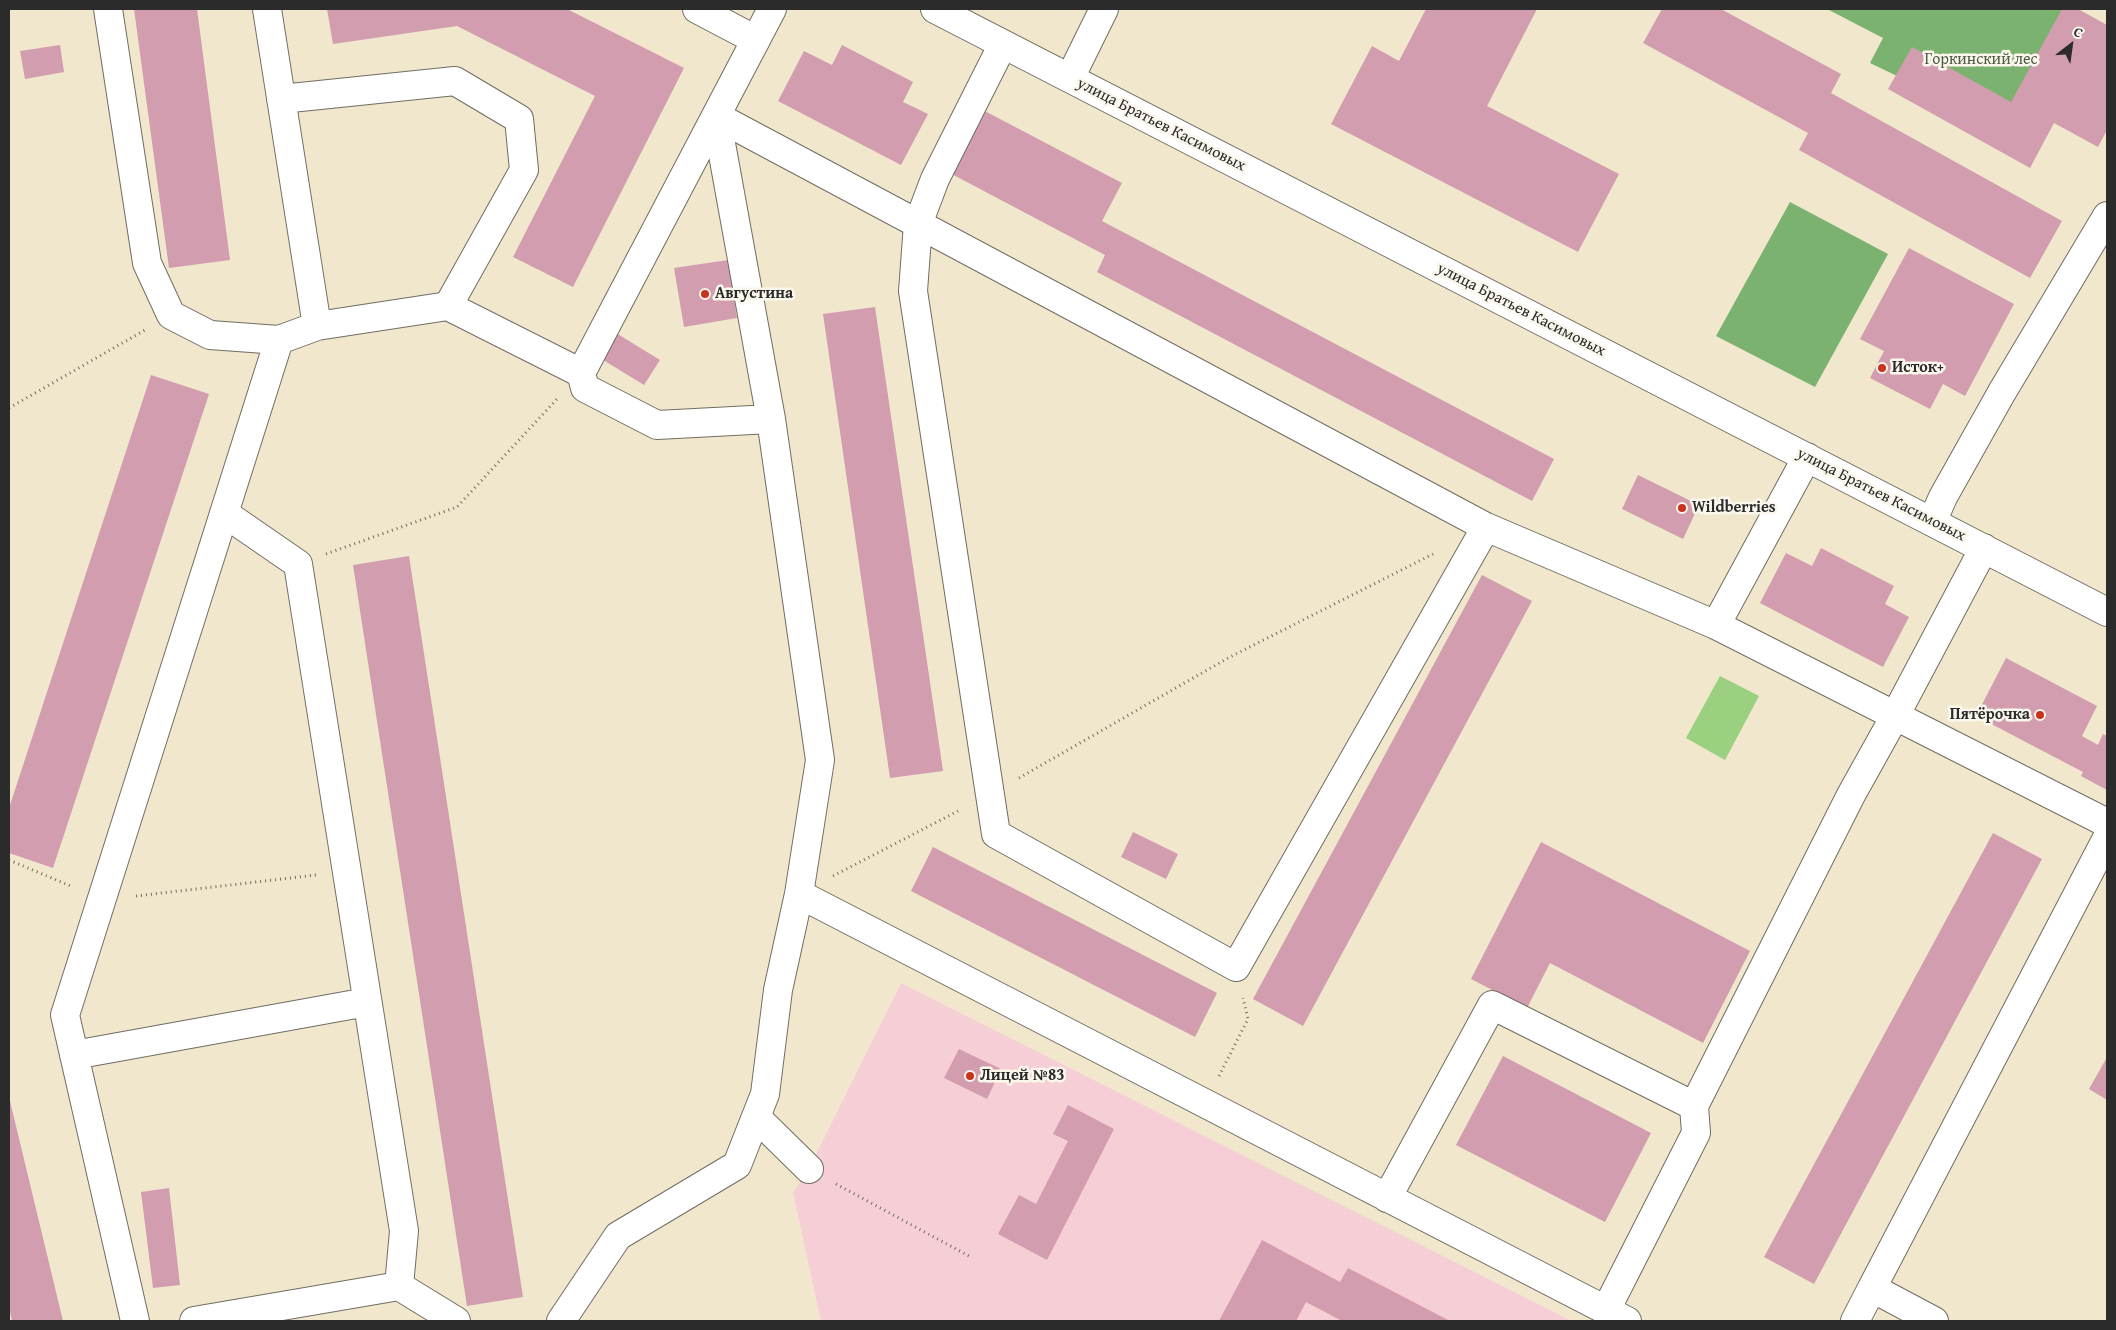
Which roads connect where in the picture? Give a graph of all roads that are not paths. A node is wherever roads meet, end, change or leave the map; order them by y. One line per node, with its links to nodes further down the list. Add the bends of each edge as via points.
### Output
1 (108, 9): 16 (street, via 147,263 171,315 210,335)
2 (267, 9): 10 (street)
3 (697, 9): 7 (street)
4 (772, 9): 7 (street)
5 (935, 9): 8 (street, улица Братьев Касимовых)
6 (1104, 9): 9 (street)
7 (756, 40): 11 (street)
8 (1003, 44): 9 (street, улица Братьев Касимовых); 13 (street, via 935,179)
9 (1070, 78): 19 (street, улица Братьев Касимовых)
10 (281, 99): 14 (street, via 455,81 519,119 524,170); 15 (street)
11 (716, 116): 13 (street); 17 (street); 18 (street)
12 (2107, 216): 21 (street, via 2002,392)
13 (918, 224): 22 (street); 22 (street, via 913,291 996,834 1236,967)
14 (448, 306): 15 (street); 17 (street)
15 (317, 326): 16 (street)
16 (279, 340): 20 (street)
17 (581, 372): 18 (street, via 585,388 657,425)
18 (771, 420): 29 (street, via 820,760)
19 (1807, 457): 21 (street, улица Братьев Касимовых); 25 (street)
20 (224, 513): 30 (street, via 298,564); 31 (street, via 65,1015)
21 (1932, 522): 23 (street, улица Братьев Касимовых)
22 (1486, 526): 25 (street)
23 (1984, 548): 24 (street, улица Братьев Касимовых); 26 (street)
24 (2107, 612)
25 (1716, 625): 26 (street)
26 (1895, 716): 27 (street); 32 (street, via 1850,795)
27 (2107, 823)
28 (2107, 838): 37 (street)
29 (799, 894): 33 (street, via 778,990 765,1094); 35 (street)
30 (368, 1002): 31 (street); 36 (street, via 404,1231)
31 (74, 1055): 39 (street)
32 (1694, 1106): 35 (street, via 1492,1005); 38 (street, via 1696,1132)
33 (756, 1117): 34 (street); 42 (street, via 737,1165 618,1236)
34 (809, 1169)
35 (1387, 1198): 38 (street)
36 (399, 1286): 40 (street); 41 (street)
37 (1872, 1288): 43 (street); 44 (street)
38 (1617, 1316)
39 (134, 1321)
40 (194, 1321)
41 (456, 1321)
42 (561, 1321)
43 (1855, 1321)
44 (1934, 1321)

